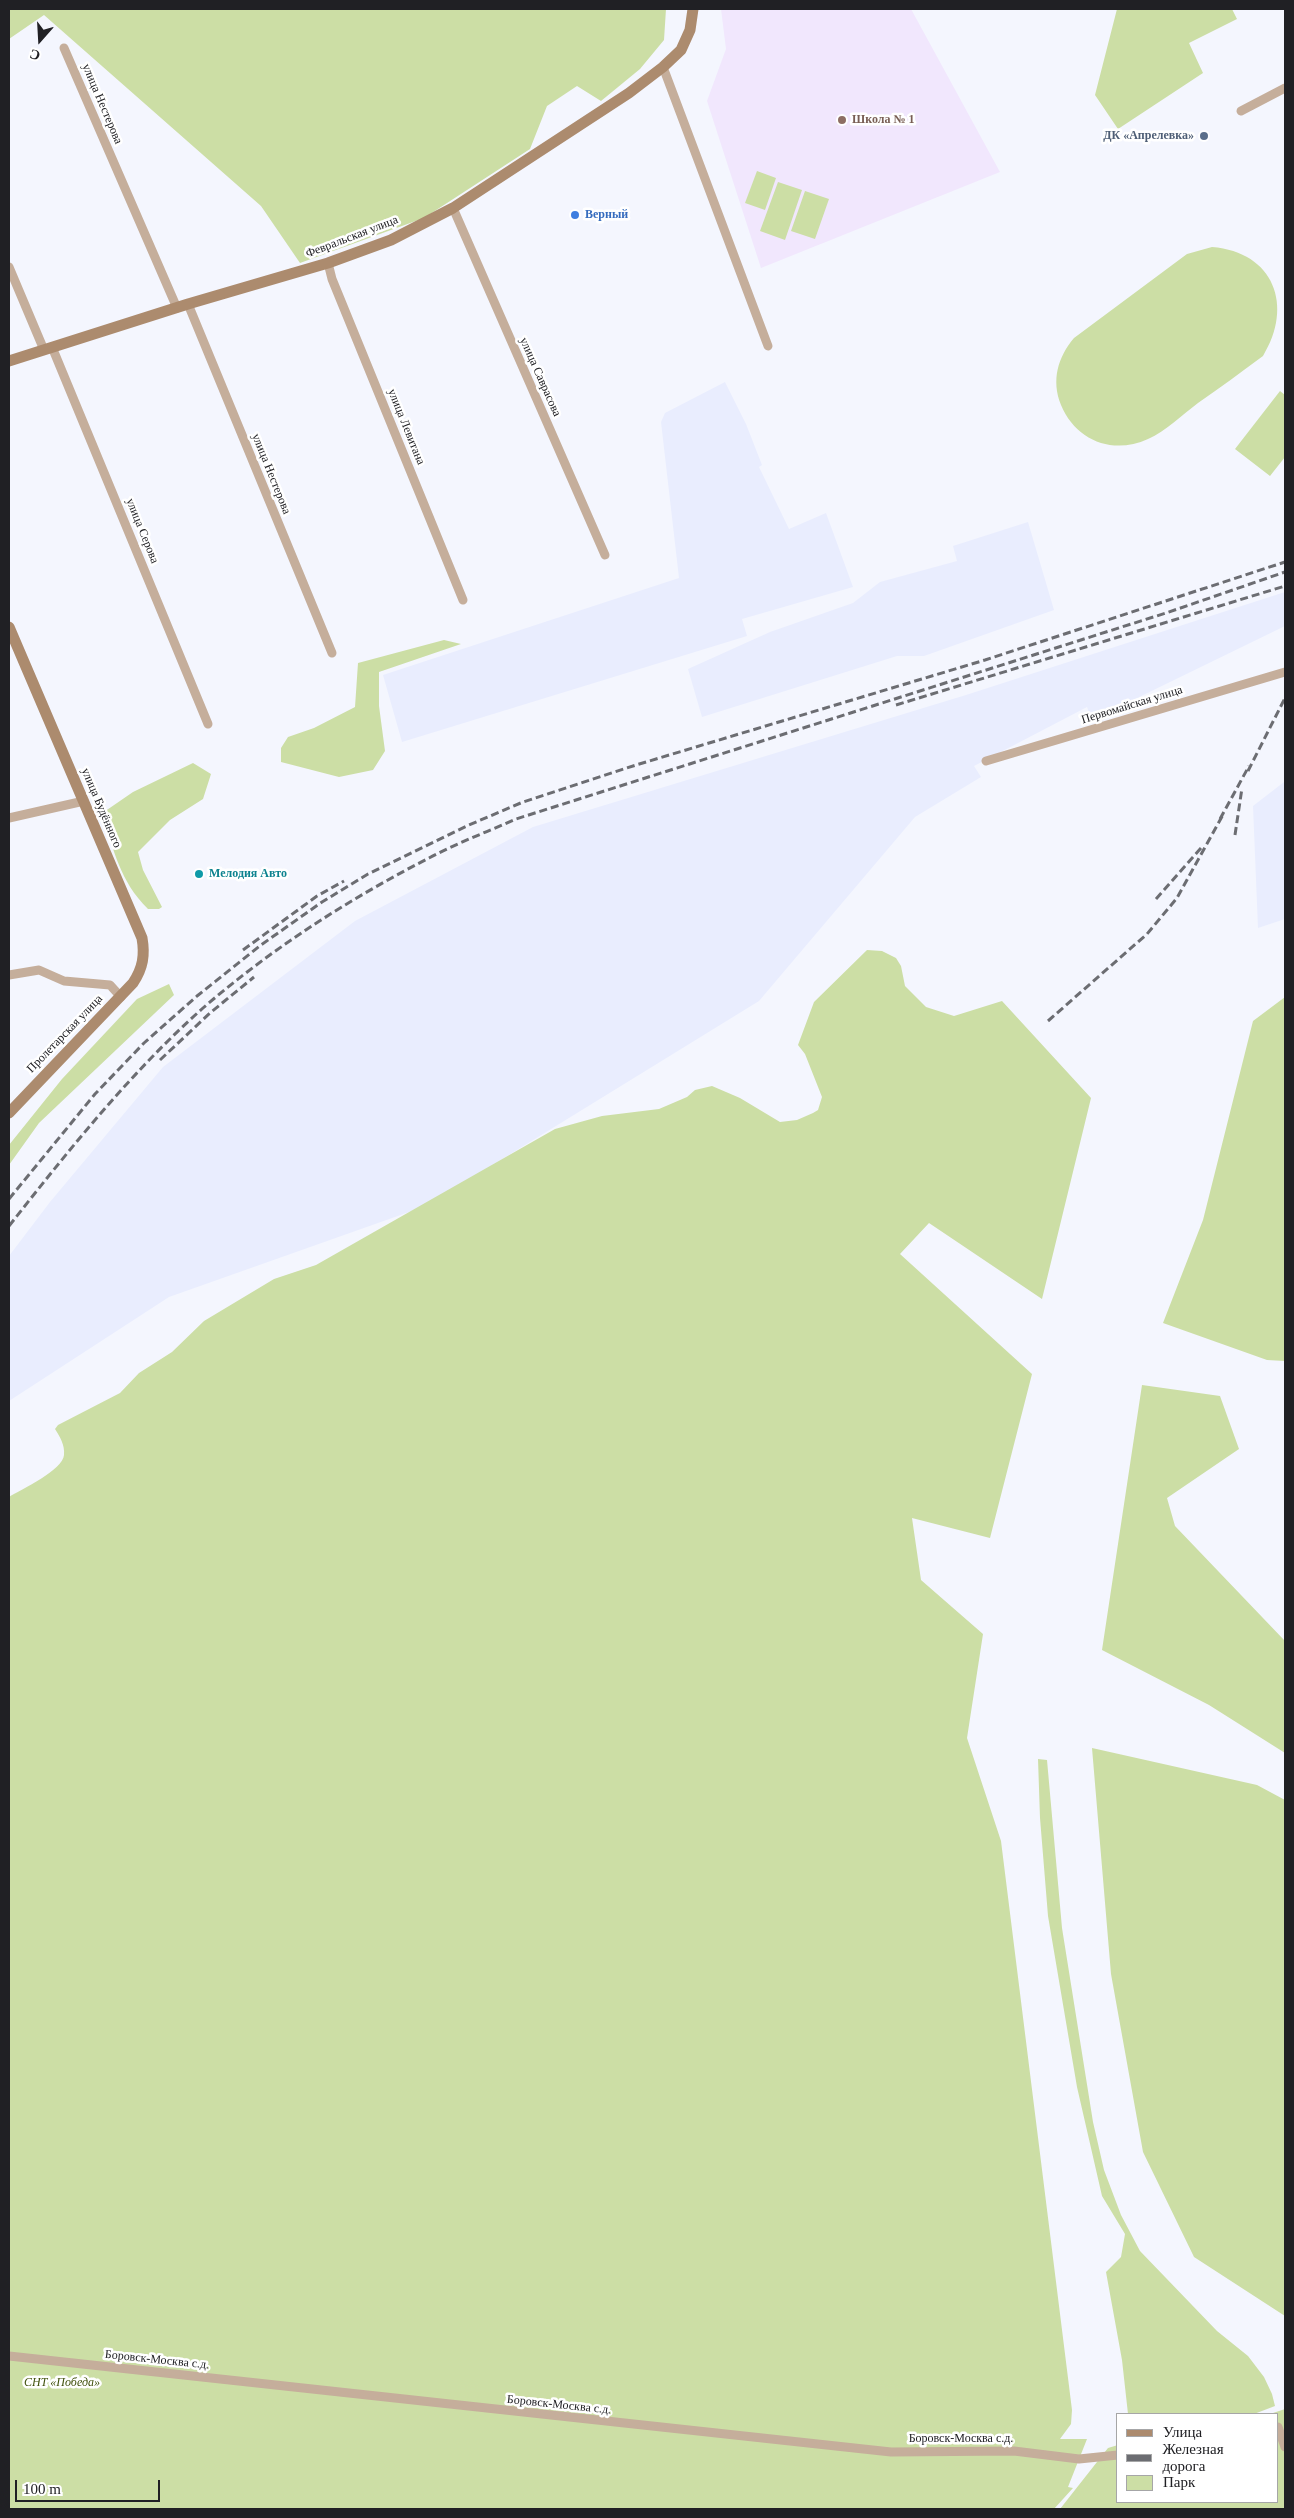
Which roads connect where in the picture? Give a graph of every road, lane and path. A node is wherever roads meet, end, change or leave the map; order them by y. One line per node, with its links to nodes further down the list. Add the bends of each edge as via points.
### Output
1 (693, 9): 3 (main road, Февральская улица, via 690,30 681,50)
2 (64, 48): 9 (street, улица Нестерова)
3 (663, 67): 6 (main road, Февральская улица, via 629,93); 10 (street)
4 (1285, 88): 5 (street)
5 (1241, 111)
6 (453, 208): 7 (main road, Февральская улица, via 391,240); 13 (street, улица Саврасова)
7 (328, 263): 9 (main road, Февральская улица); 14 (street, улица Левитана)
8 (9, 267): 11 (street, улица Серова)
9 (183, 306): 11 (main road, Февральская улица); 16 (street, улица Нестерова)
10 (768, 346)
11 (48, 348): 12 (main road, Февральская улица); 18 (street, улица Серова)
12 (9, 361)
13 (605, 554)
14 (463, 600)
15 (9, 627): 20 (main road, улица Будённого)
16 (332, 653)
17 (1285, 672): 19 (street, Первомайская улица)
18 (208, 724)
19 (986, 761)
20 (84, 801): 21 (street); 23 (main road, улица Будённого, via 142,938 144,950 140,971)
21 (9, 818)
22 (9, 974): 23 (street, via 39,970 64,981 110,986)
23 (120, 997): 24 (main road, Пролетарская улица)
24 (9, 1113)
25 (9, 2356): 28 (street, Боровск-Москва с.д., via 891,2452 1014,2450 1079,2459)
26 (1279, 2429): 27 (street)
27 (1285, 2447)
28 (1113, 2456)

